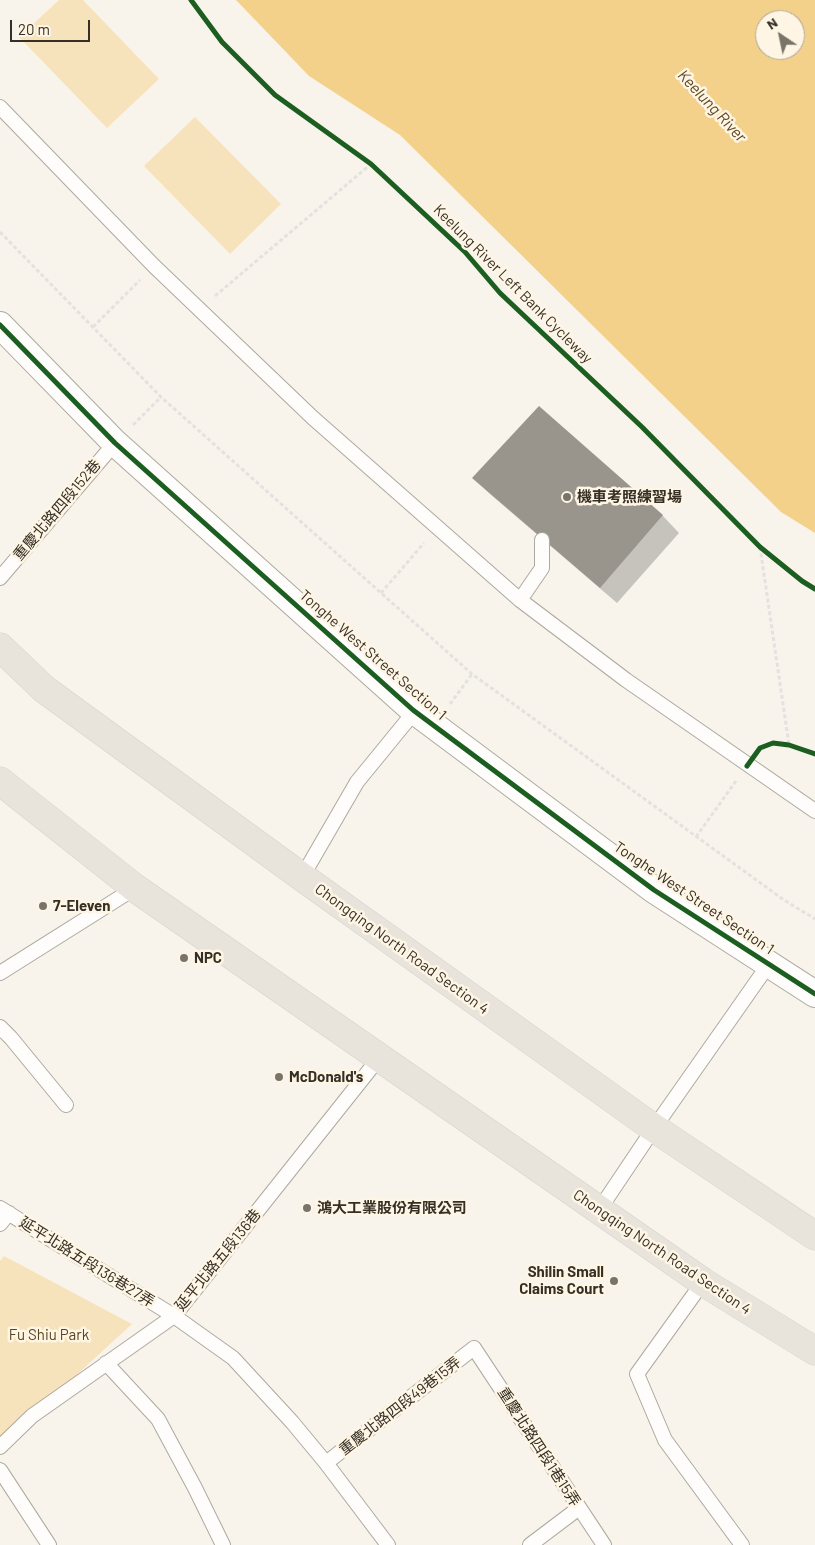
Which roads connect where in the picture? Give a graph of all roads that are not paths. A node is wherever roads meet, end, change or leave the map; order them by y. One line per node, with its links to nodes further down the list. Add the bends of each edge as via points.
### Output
1 (0, 107): 6 (lane, via 154,266 313,418)
2 (0, 325): 3 (street, Tonghe West Street Section 1)
3 (115, 443): 5 (lane, 重慶北路四段152巷); 10 (street, Tonghe West Street Section 1)
4 (542, 540): 6 (lane, via 542,568)
5 (0, 578)
6 (520, 600): 12 (lane, via 626,680)
7 (0, 647): 9 (main road, Chongqing North Road Section 4)
8 (0, 668): 9 (main road)
9 (44, 689): 13 (main road, Chongqing North Road Section 4)
10 (415, 711): 13 (lane, via 357,782); 15 (street, Tonghe West Street Section 1, via 654,890)
11 (0, 782): 14 (main road, Chongqing North Road Section 4)
12 (815, 811)
13 (302, 878): 21 (main road, Chongqing North Road Section 4)
14 (135, 888): 16 (lane); 19 (main road, Chongqing North Road Section 4)
15 (769, 964): 17 (street, Tonghe West Street Section 1); 21 (lane)
16 (0, 973)
17 (815, 994)
18 (0, 1027): 20 (lane)
19 (379, 1058): 22 (main road, Chongqing North Road Section 4); 26 (lane, 延平北路五段136巷)
20 (66, 1105)
21 (654, 1128): 22 (lane); 24 (main road, Chongqing North Road Section 4)
22 (599, 1210): 25 (main road, Chongqing North Road Section 4)
23 (3, 1215): 26 (lane, 延平北路五段136巷27弄)
24 (815, 1236)
25 (703, 1282): 28 (main road, Chongqing North Road Section 4); 39 (lane, via 637,1374 665,1440)
26 (174, 1316): 29 (lane, 延平北路五段136巷); 31 (lane, 重慶北路四段49巷15弄, via 233,1358)
27 (474, 1348): 31 (lane, 重慶北路四段49巷15弄); 33 (lane, 重慶北路四段1巷15弄)
28 (815, 1351)
29 (106, 1363): 30 (lane, 延平北路五段136巷, via 32,1416); 35 (lane, via 158,1419)
30 (0, 1447)
31 (326, 1463): 36 (lane, 重慶北路四段49巷15弄)
32 (0, 1470): 34 (lane)
33 (579, 1508): 37 (lane); 38 (lane, 重慶北路四段1巷15弄)
34 (49, 1545)
35 (223, 1545)
36 (388, 1545)
37 (530, 1545)
38 (604, 1545)
39 (742, 1545)

